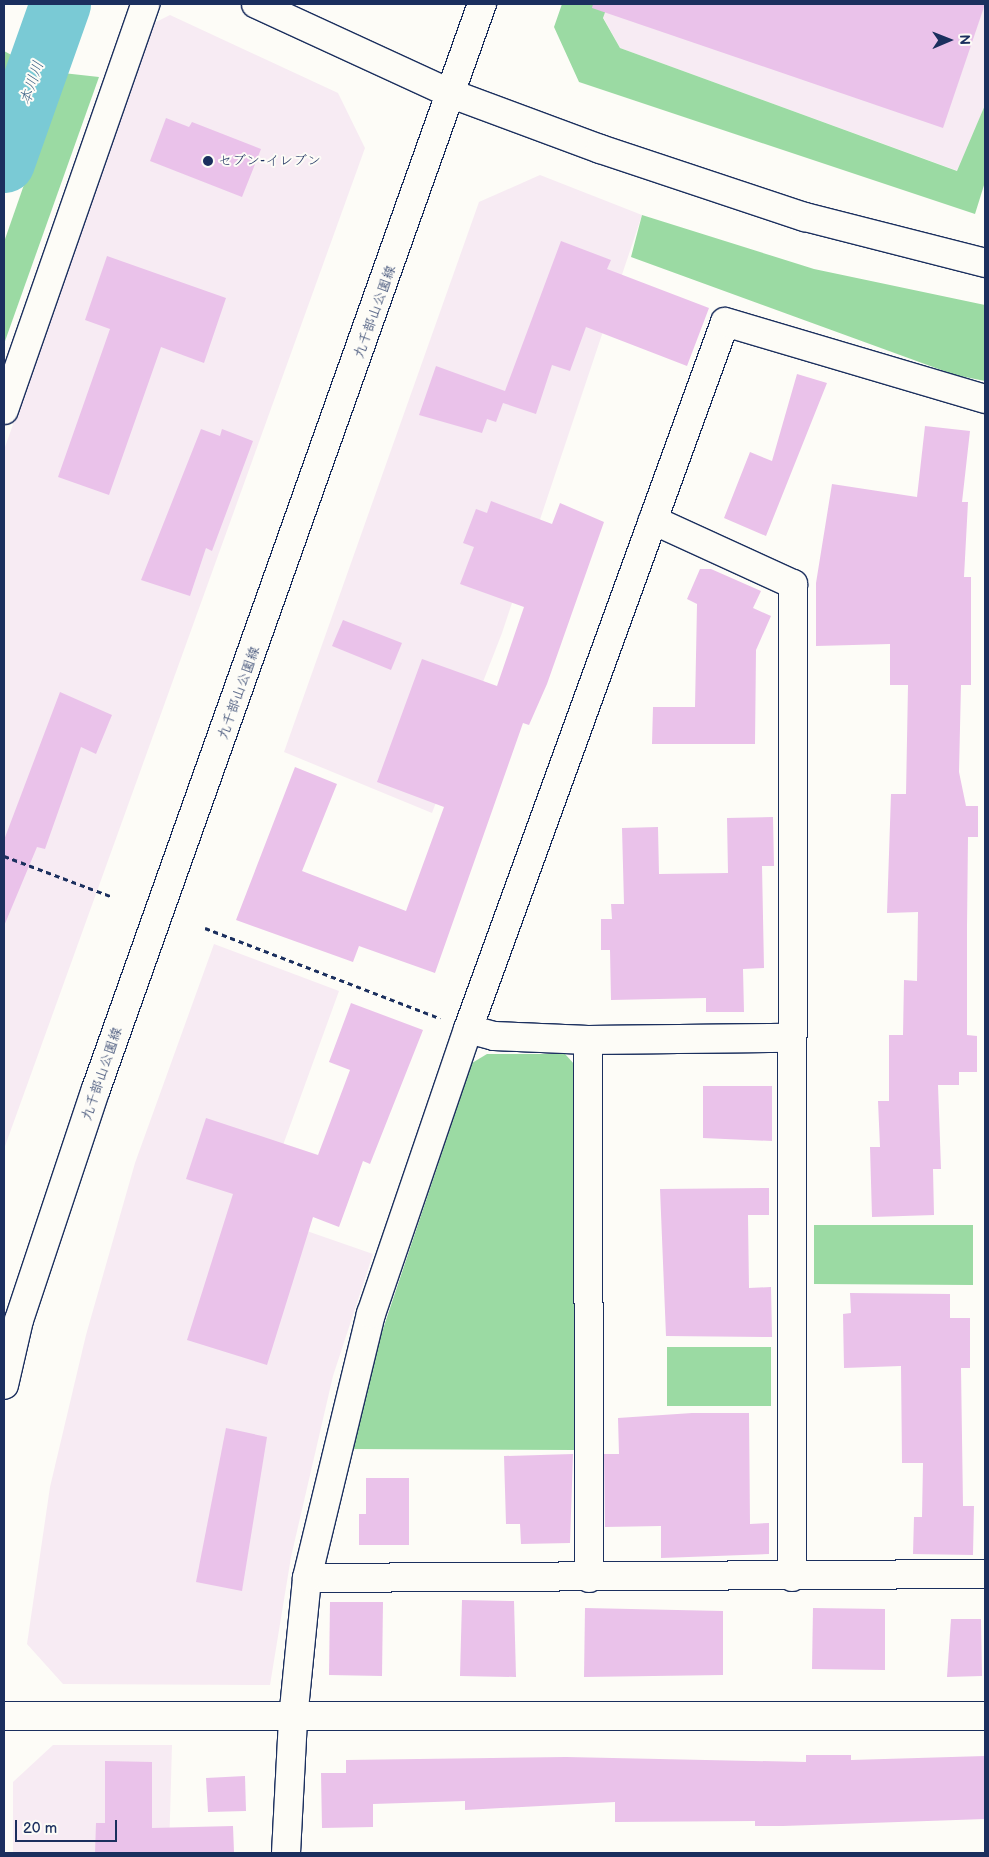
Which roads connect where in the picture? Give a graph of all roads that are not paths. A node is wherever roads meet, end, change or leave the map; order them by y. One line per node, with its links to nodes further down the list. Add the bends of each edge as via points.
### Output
1 (145, 4): 7 (street)
2 (256, 4): 4 (street)
3 (482, 4): 4 (street, 九千部山公園線)
4 (452, 94): 5 (street, via 805,217); 12 (street, 九千部山公園線, via 96,1089 19,1320)
5 (985, 263)
6 (985, 399): 8 (street, via 725,322)
7 (4, 410)
8 (653, 520): 9 (street); 10 (street, via 793,584)
9 (468, 1029): 11 (street, via 494,1036); 15 (street, via 371,1314)
10 (792, 1038): 11 (street); 14 (street)
11 (588, 1040): 16 (street)
12 (4, 1385)
13 (985, 1574): 14 (street)
14 (792, 1576): 16 (street)
15 (306, 1578): 16 (street); 19 (street)
16 (589, 1578)
17 (4, 1716): 19 (street)
18 (985, 1716): 19 (street)
19 (292, 1719): 20 (street)
20 (286, 1853)

